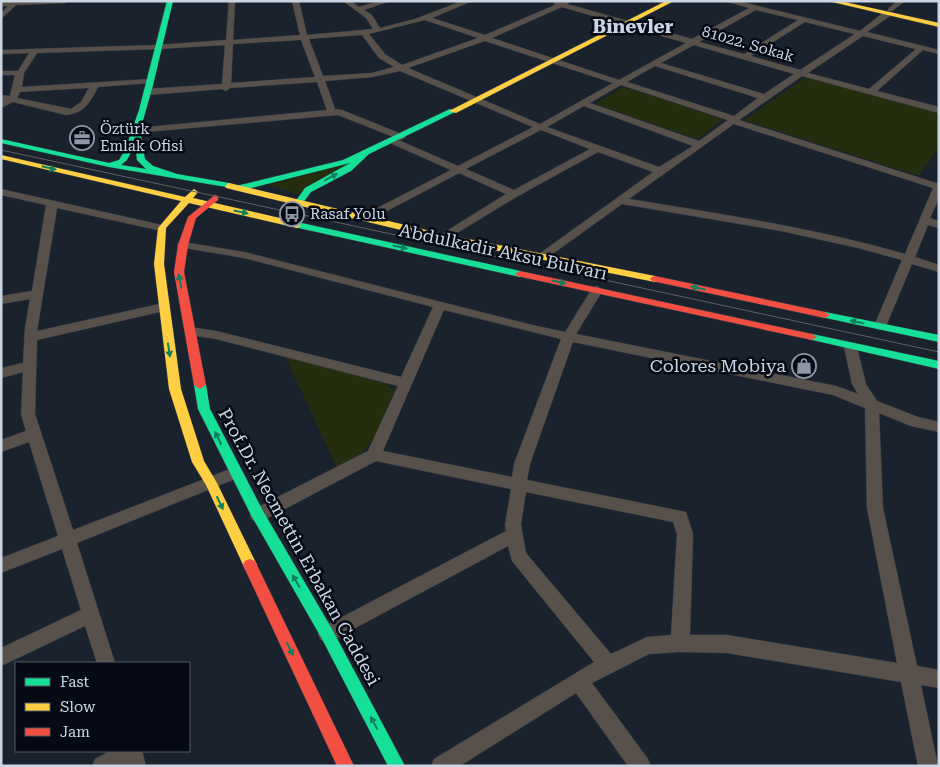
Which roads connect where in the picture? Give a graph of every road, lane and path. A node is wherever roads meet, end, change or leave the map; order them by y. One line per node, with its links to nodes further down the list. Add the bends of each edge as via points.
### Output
1 (65, 1): 13 (street)
2 (170, 1): 33 (main road)
3 (232, 1): 32 (street)
4 (295, 1): 29 (street)
5 (346, 1): 18 (street)
6 (387, 1): 18 (street)
7 (469, 1): 21 (street)
8 (551, 1): 15 (street, 81022. Sokak)
9 (671, 1): 24 (main road)
10 (728, 1): 17 (street)
11 (831, 1): 19 (main road)
12 (902, 1): 19 (street)
13 (15, 2): 16 (street); 20 (street)
14 (856, 2): 19 (main road)
15 (565, 3): 24 (street, 81022. Sokak); 30 (street)
16 (1, 4)
17 (754, 8): 22 (street); 31 (street)
18 (357, 10): 26 (street, via 369,17)
19 (888, 12): 23 (main road); 25 (main road); 28 (street)
20 (1, 17)
21 (425, 18): 26 (street); 30 (street)
22 (803, 20): 28 (street); 38 (street)
23 (939, 20)
24 (625, 23): 31 (street, 81022. Sokak); 39 (main road)
25 (939, 25)
26 (378, 31): 27 (street)
27 (364, 33): 29 (street); 41 (street, via 382,56)
28 (862, 33): 34 (street); 43 (street)
29 (304, 37): 32 (street); 45 (street)
30 (484, 38): 39 (street); 41 (street)
31 (691, 42): 38 (street, 81022. Sokak); 40 (street)
32 (230, 43): 33 (street); 49 (street)
33 (158, 47): 35 (street); 48 (main road)
34 (921, 48): 37 (street); 51 (street)
35 (35, 51): 36 (street); 42 (street)
36 (1, 52)
37 (939, 52)
38 (745, 57): 43 (street, 81022. Sokak)
39 (555, 60): 46 (street); 55 (main road)
40 (652, 64): 46 (street); 53 (street)
41 (402, 69): 45 (street); 55 (street)
42 (20, 73): 44 (street); 50 (street)
43 (800, 73): 51 (street, 81022. Sokak); 53 (street)
44 (1, 74)
45 (319, 80): 49 (street); 59 (street)
46 (619, 83): 56 (street); 60 (street)
47 (95, 85): 48 (street); 50 (street); 54 (street, via 80,110 74,112)
48 (149, 87): 49 (street); 62 (main road)
49 (226, 88)
50 (18, 90): 54 (street)
51 (871, 92): 58 (street, 81022. Sokak)
52 (1, 97): 54 (street)
53 (765, 97): 60 (street)
54 (12, 99): 57 (street)
55 (476, 100): 61 (street); 63 (main road)
56 (583, 103): 61 (street); 65 (street)
57 (1, 105)
58 (939, 110)
59 (332, 112): 62 (street); 63 (street, via 339,112)
60 (734, 120): 65 (street); 74 (street)
61 (540, 127): 66 (street); 70 (street)
62 (137, 130): 69 (main road, via 125,159); 72 (main road, via 141,160 150,168)
63 (397, 139): 67 (main road); 70 (street)
64 (1, 141): 69 (main road)
65 (700, 145): 71 (street)
66 (598, 148): 71 (street); 78 (street)
67 (365, 154): 73 (main road); 75 (main road, Prof.Dr. Necmettin Erbakan Caddesi, via 346,162); 81 (main road, one-way to 67, via 311,188 353,166)
68 (1, 157): 76 (main road, Abdulkadir Aksu Bulvarı, one-way to 76)
69 (109, 165): 72 (main road)
70 (457, 169): 78 (street); 84 (street)
71 (660, 171): 80 (street)
72 (174, 176): 73 (main road)
73 (210, 183): 75 (main road); 79 (main road)
74 (938, 186): 85 (street)
75 (239, 188): 81 (main road); 83 (main road, Prof.Dr. Necmettin Erbakan Caddesi, via 218,195)
76 (133, 189): 79 (main road, Abdulkadir Aksu Bulvarı); 87 (main road, via 159,201 163,207)
77 (1, 192): 82 (street)
78 (514, 194): 88 (street)
79 (186, 200): 83 (main road, Abdulkadir Aksu Bulvarı); 87 (main road)
80 (620, 200): 90 (street); 91 (street, via 819,236)
81 (299, 202): 84 (main road)
82 (52, 203): 87 (street); 94 (street)
83 (206, 205): 89 (main road, Prof.Dr. Necmettin Erbakan Caddesi, via 192,217); 93 (main road, Abdulkadir Aksu Bulvarı, one-way to 93)
84 (364, 219): 88 (main road)
85 (925, 220): 86 (street); 91 (street)
86 (939, 225)
87 (162, 228): 97 (main road, via 159,264)
88 (443, 237): 90 (main road)
89 (183, 245): 96 (street, via 244,255); 99 (main road, Prof.Dr. Necmettin Erbakan Caddesi, one-way to 89, via 179,272)
90 (543, 256): 98 (main road, one-way to 90)
91 (909, 258): 92 (street); 98 (street)
92 (939, 269)
93 (597, 290): 101 (street); 103 (main road, Abdulkadir Aksu Bulvarı)
94 (38, 294): 95 (street); 100 (street)
95 (1, 300)
96 (440, 306): 101 (street); 107 (street)
97 (164, 307): 100 (street); 114 (main road, one-way to 114, via 175,389 198,462)
98 (880, 326): 102 (main road)
99 (190, 331): 107 (street); 113 (main road, Prof.Dr. Necmettin Erbakan Caddesi, one-way to 99, via 204,409)
100 (31, 337): 105 (street)
101 (568, 337): 108 (street, via 836,391); 115 (street, via 522,464)
102 (939, 339)
103 (851, 347): 104 (main road, Abdulkadir Aksu Bulvarı); 108 (street, via 859,384)
104 (939, 365)
105 (30, 366): 106 (street); 110 (street, via 28,414)
106 (1, 373)
107 (406, 383): 112 (street)
108 (872, 405): 109 (street); 126 (street, via 875,508)
109 (939, 427)
110 (35, 434): 111 (street); 118 (street)
111 (1, 446)
112 (374, 455): 115 (street); 116 (street)
113 (235, 474): 114 (street); 116 (main road, Prof.Dr. Necmettin Erbakan Caddesi)
114 (210, 483): 118 (street); 133 (main road, one-way to 133)
115 (519, 484): 117 (street); 122 (street, via 680,517 685,534)
116 (258, 515): 121 (main road, Prof.Dr. Necmettin Erbakan Caddesi, one-way to 116)
117 (514, 535): 121 (street); 125 (street, via 518,556)
118 (66, 539): 119 (street); 120 (street)
119 (1, 566)
120 (91, 614): 123 (street); 124 (street)
121 (327, 634): 134 (main road, Prof.Dr. Necmettin Erbakan Caddesi, one-way to 121)
122 (680, 642): 125 (street, via 647,646); 126 (street, via 726,644)
123 (1, 658)
124 (106, 662)
125 (608, 665): 128 (street)
126 (909, 674): 127 (street); 137 (street)
127 (939, 679)
128 (579, 681): 135 (street); 136 (street)
129 (130, 752): 131 (street)
130 (132, 752): 132 (street)
131 (102, 766)
132 (136, 766)
133 (346, 766)
134 (397, 766)
135 (441, 766)
136 (641, 766)
137 (928, 766)

